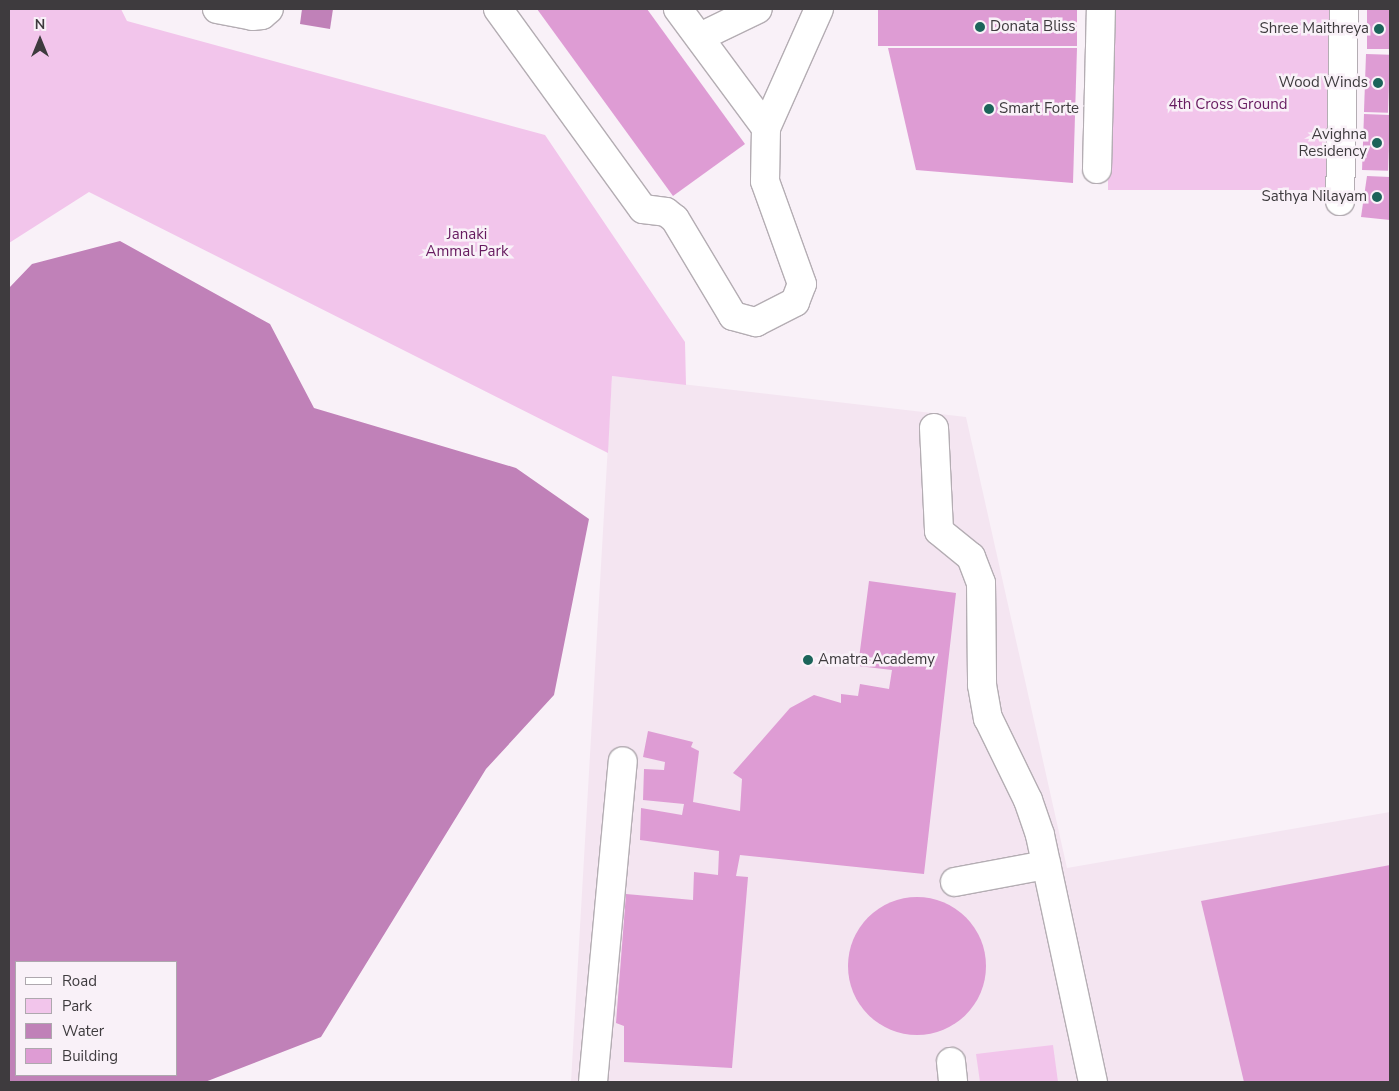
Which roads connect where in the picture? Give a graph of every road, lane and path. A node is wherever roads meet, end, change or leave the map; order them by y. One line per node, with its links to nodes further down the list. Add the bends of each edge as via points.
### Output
1 (217, 9): 2 (street, via 252,16 262,15)
2 (268, 9)
3 (498, 9): 10 (street, via 643,208 666,212 675,219 733,316 756,322 795,302 802,284 801,271 765,181)
4 (678, 9): 9 (street)
5 (758, 9): 9 (street)
6 (819, 9): 10 (street)
7 (1100, 9): 11 (street)
8 (1344, 9): 12 (street)
9 (700, 37): 10 (street)
10 (766, 128)
11 (1097, 169)
12 (1340, 201)
13 (934, 428): 15 (street, via 939,531 962,549 976,568 981,592 982,684 988,718 1028,800)
14 (623, 761): 17 (street)
15 (1046, 866): 16 (street); 18 (street)
16 (955, 882)
17 (594, 1082)
18 (1093, 1082)

